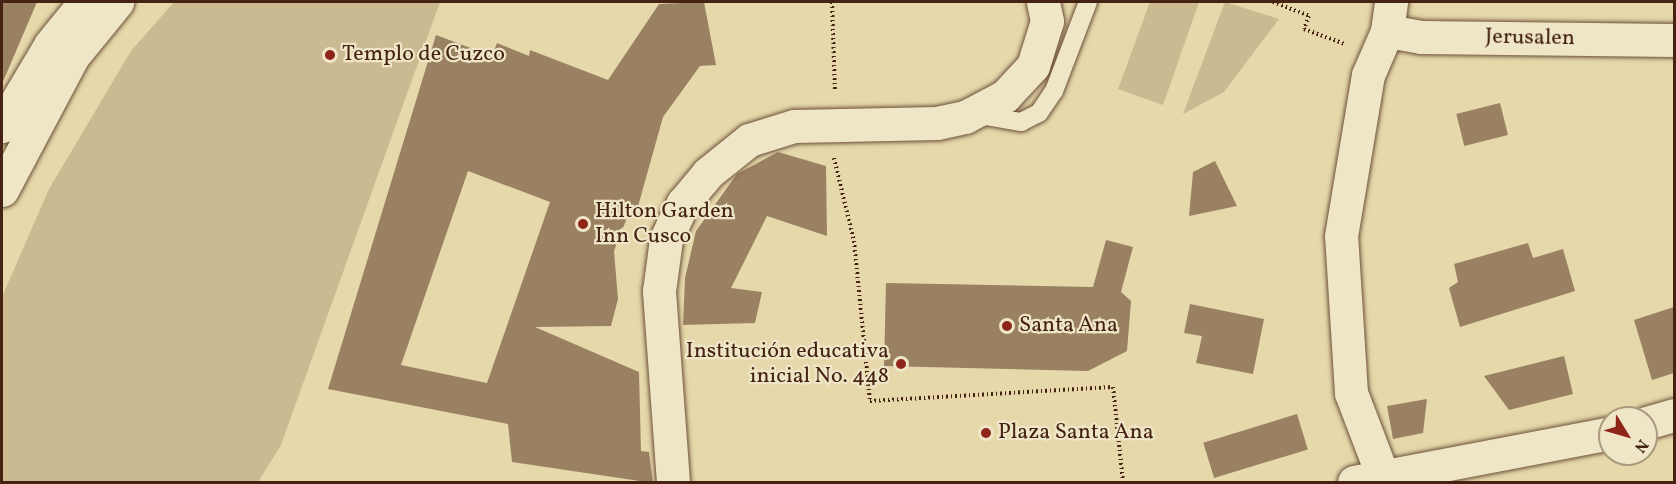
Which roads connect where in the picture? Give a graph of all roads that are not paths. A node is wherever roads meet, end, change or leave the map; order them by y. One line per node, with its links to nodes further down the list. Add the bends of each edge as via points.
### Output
1 (84, 2): 8 (street, via 50,45)
2 (117, 2): 9 (street, via 73,56)
3 (1043, 2): 7 (street, via 1047,21 1033,66 1005,96)
4 (1088, 2): 7 (lane, via 1054,91 1039,113 1021,122)
5 (1389, 16): 6 (street, Jerusalen, via 1421,37); 13 (street, via 1368,75 1341,236 1351,393)
6 (1674, 40)
7 (972, 114): 14 (street, via 937,123 794,126 749,140 708,173 683,203 666,239 660,334)
8 (2, 126)
9 (2, 190)
10 (1674, 415): 11 (street)
11 (1658, 420)
12 (1598, 435): 13 (street)
13 (1374, 481)
14 (673, 483)

